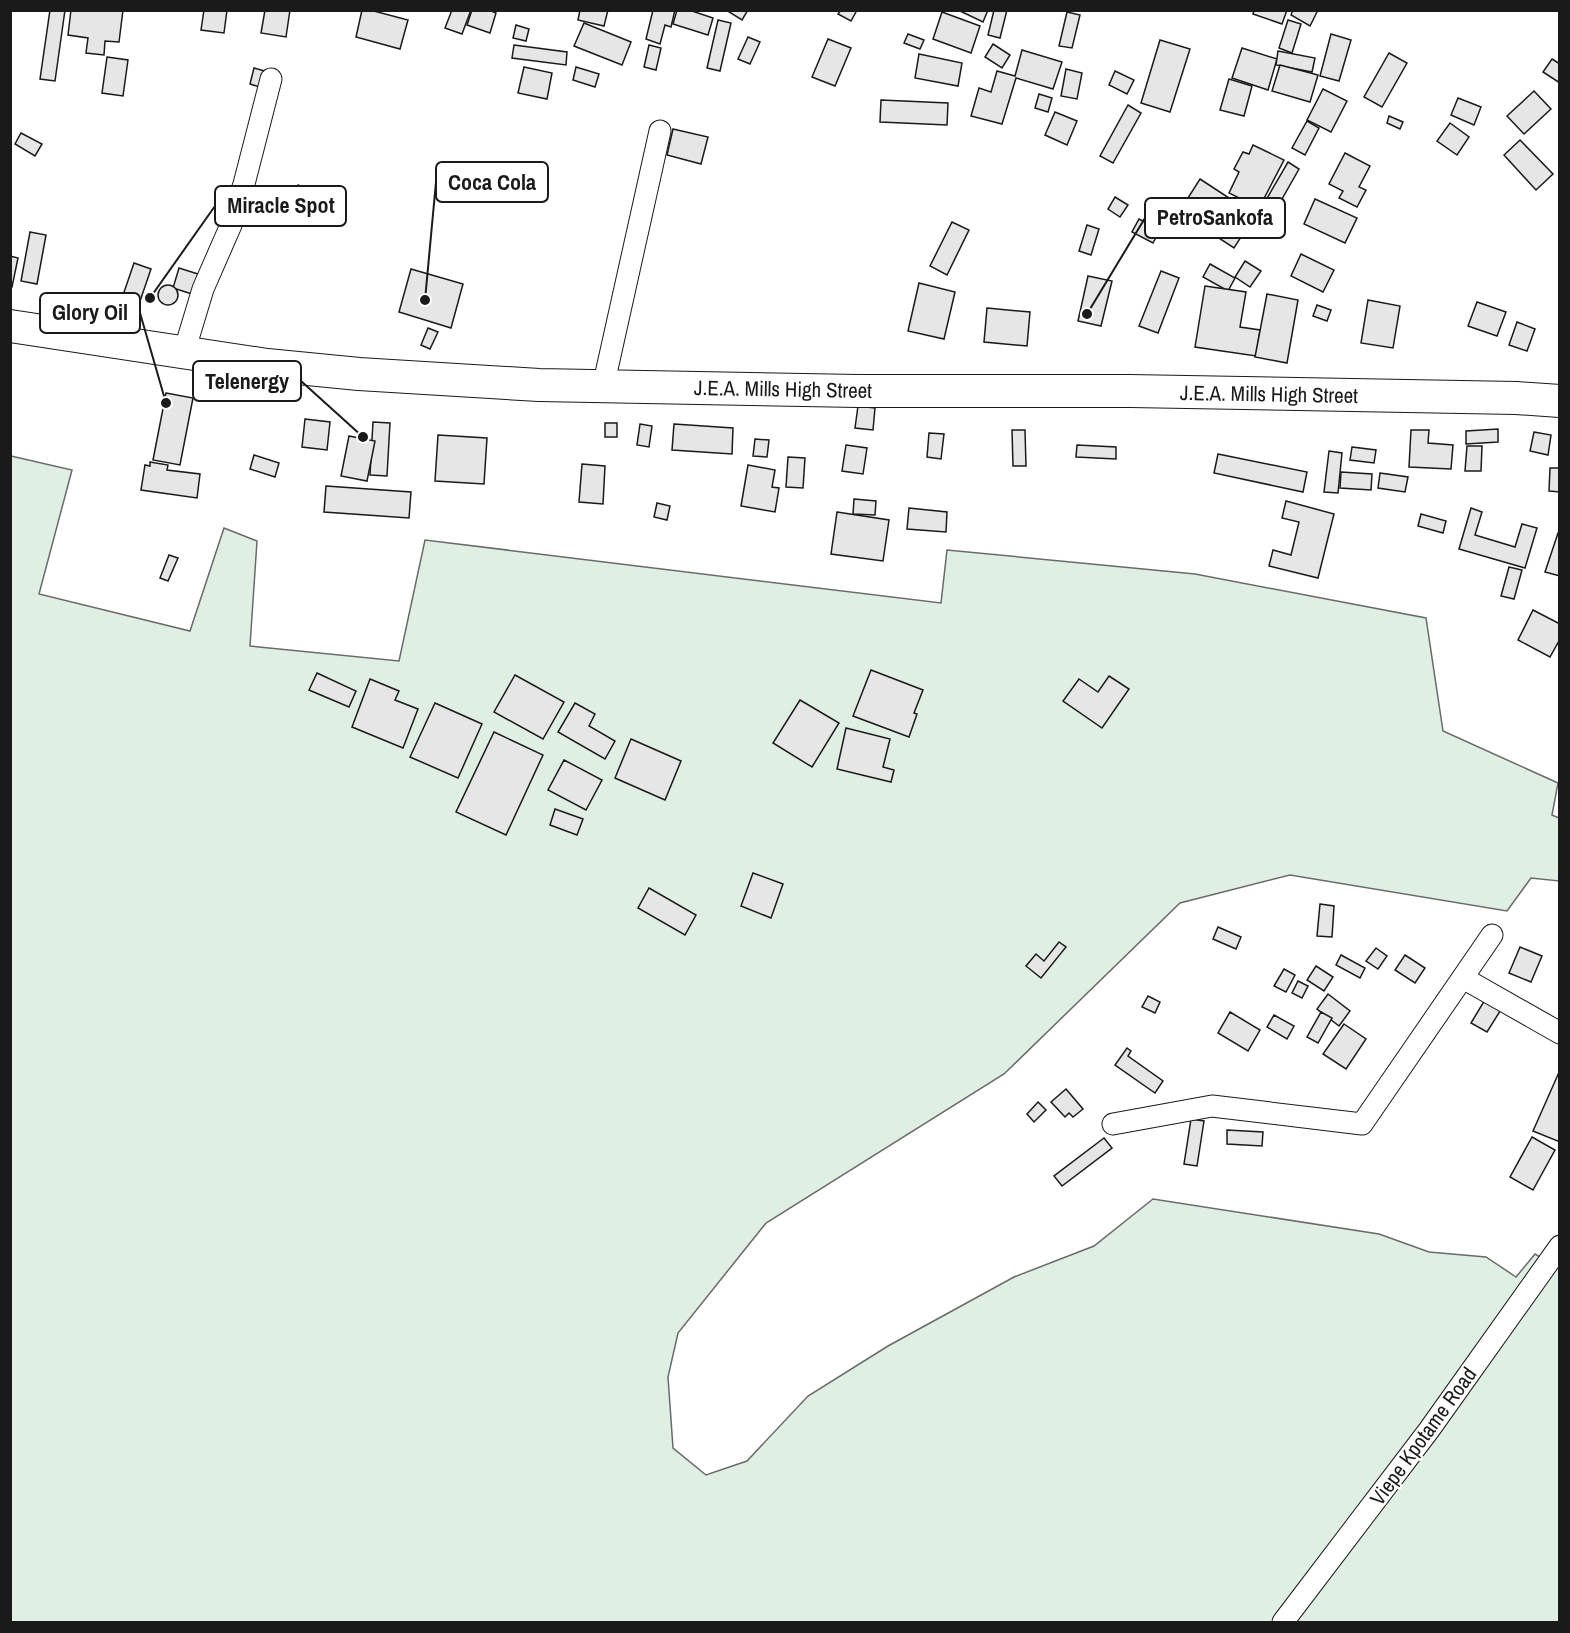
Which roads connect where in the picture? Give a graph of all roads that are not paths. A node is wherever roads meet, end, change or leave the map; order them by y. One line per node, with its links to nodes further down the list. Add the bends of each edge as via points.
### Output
1 (271, 79): 4 (street, via 231,225 202,289)
2 (660, 131): 5 (street)
3 (10, 326): 4 (highway, J.E.A. Mills High Street)
4 (184, 352): 5 (highway, J.E.A. Mills High Street, via 359,374)
5 (603, 387): 6 (highway, J.E.A. Mills High Street, via 1130,391)
6 (1560, 401)
7 (1492, 935): 8 (street)
8 (1462, 978): 9 (street); 10 (street, via 1362,1124 1212,1106)
9 (1560, 1033)
10 (1113, 1124)
11 (1560, 1246): 12 (street, Viepe Kpotame Road, via 1430,1431)
12 (1283, 1623)

